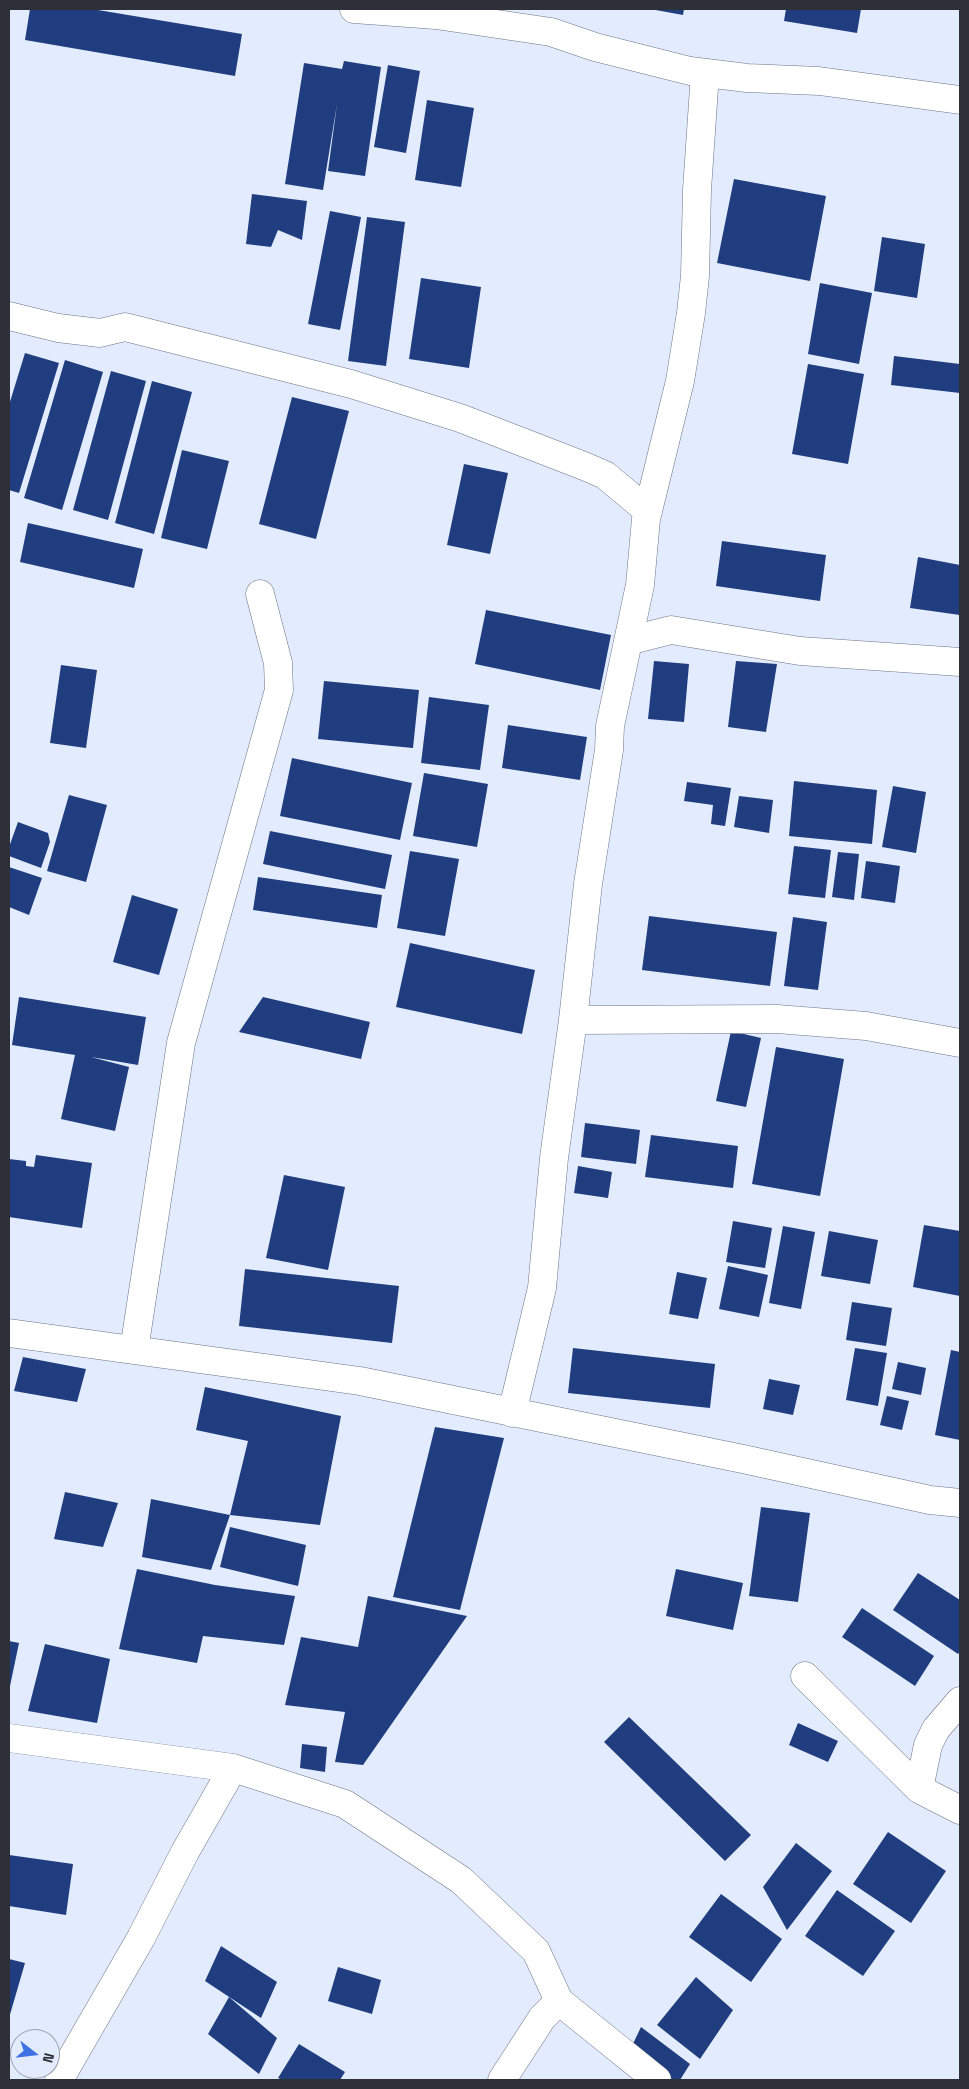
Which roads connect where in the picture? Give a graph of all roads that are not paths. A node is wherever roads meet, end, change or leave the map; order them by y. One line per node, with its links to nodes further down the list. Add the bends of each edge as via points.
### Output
1 (354, 9): 2 (street, via 436,15 551,32 595,47)
2 (706, 73): 3 (street, via 820,81); 5 (street, via 691,313 680,381)
3 (960, 100)
4 (9, 316): 5 (street, via 58,328 100,333 125,327 360,387 460,418 605,475)
5 (648, 511): 7 (street)
6 (260, 594): 14 (street, via 278,663 280,690 181,1044)
7 (638, 595): 8 (street); 9 (street)
8 (671, 630): 9 (street); 10 (street, via 800,651)
9 (628, 642): 11 (street, via 610,726 588,884)
10 (960, 662)
11 (574, 1020): 12 (street, via 777,1019 866,1026); 15 (street, via 554,1158 542,1288)
12 (960, 1043)
13 (9, 1333): 14 (street)
14 (134, 1350): 15 (street, via 360,1381)
15 (512, 1412): 16 (street)
16 (960, 1504)
17 (805, 1676): 21 (street)
18 (960, 1701): 21 (street, via 936,1729 928,1745)
19 (9, 1738): 20 (street)
20 (232, 1768): 23 (street, via 345,1804 460,1880 536,1951); 24 (street)
21 (919, 1789): 22 (street)
22 (960, 1810)
23 (559, 2001): 25 (street, via 542,2018); 26 (street)
24 (59, 2080)
25 (502, 2080)
26 (656, 2080)

